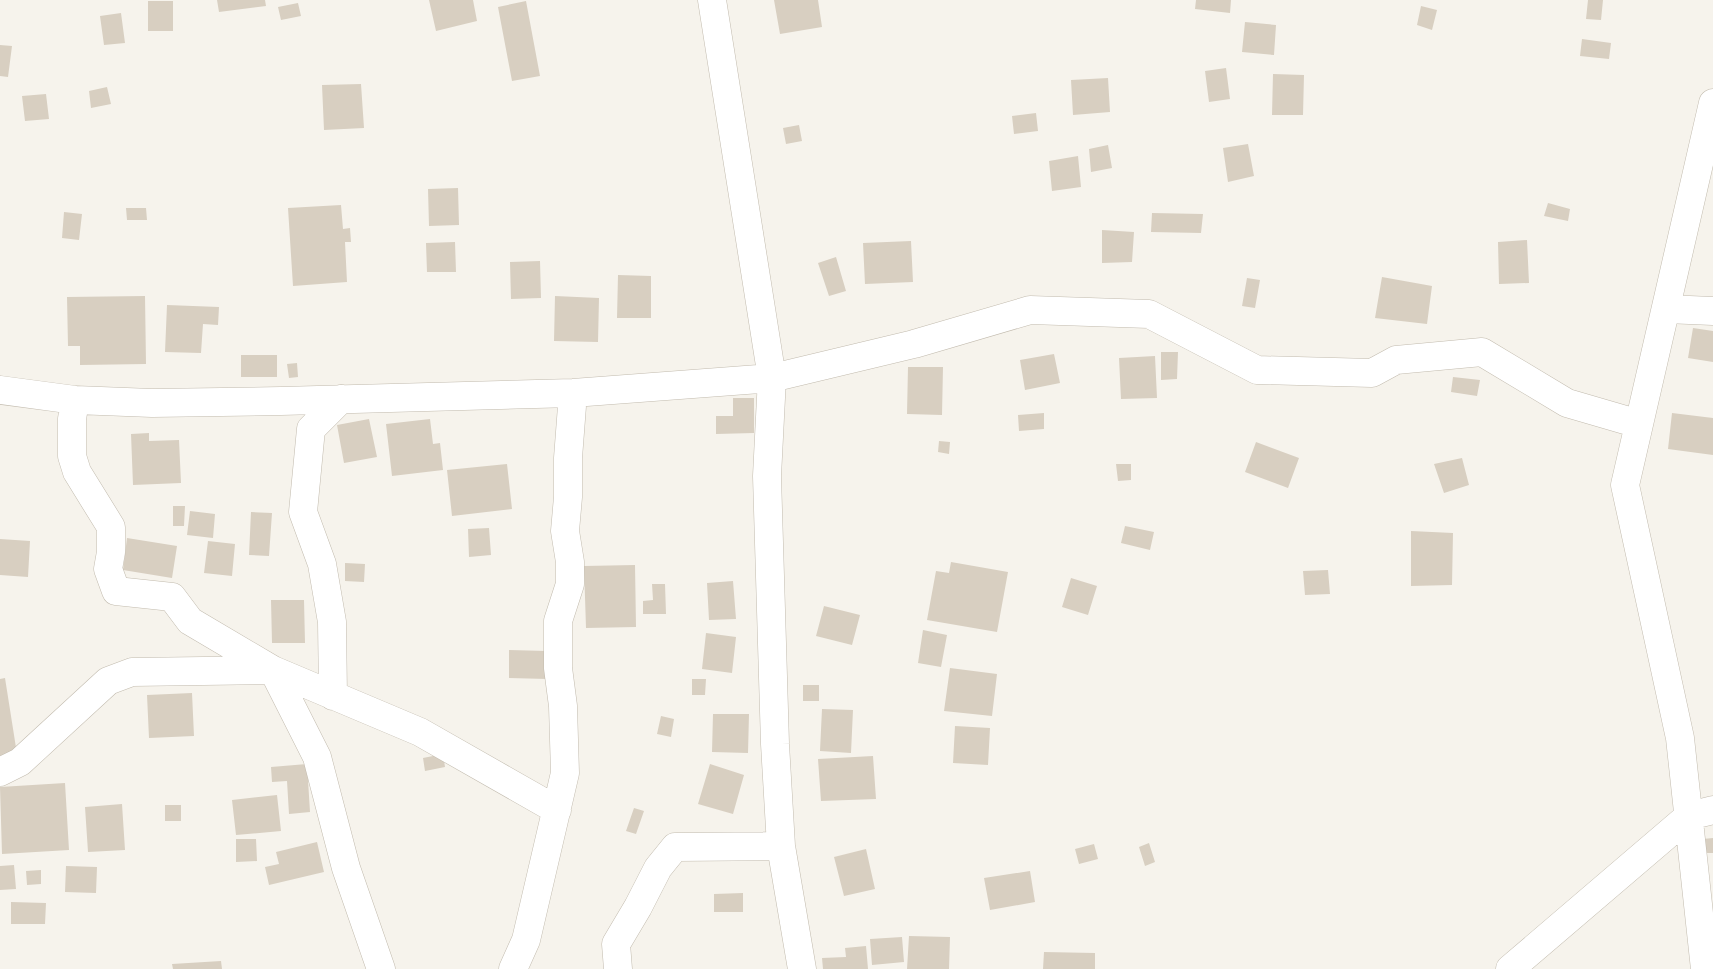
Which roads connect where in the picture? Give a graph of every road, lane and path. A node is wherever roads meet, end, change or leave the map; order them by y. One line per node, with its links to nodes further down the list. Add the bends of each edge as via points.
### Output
1 (712, 0): 5 (street)
2 (1713, 103): 3 (street)
3 (1666, 309): 4 (street); 10 (street)
4 (1713, 311)
5 (772, 378): 7 (street); 10 (street, via 914,344 1030,310 1149,314 1256,370 1372,373 1396,360 1482,352 1567,403); 16 (street, via 767,476 774,744)
6 (0, 390): 9 (street)
7 (573, 393): 8 (street); 14 (street, via 565,530 570,584 558,621 565,773)
8 (341, 399): 9 (street, via 152,403); 12 (street, via 311,429 303,512 322,564 332,622)
9 (75, 400): 11 (street, via 72,456 77,472 110,527 108,569 116,591 172,597 190,621)
10 (1639, 424): 15 (street, via 1625,485 1680,738)
11 (273, 670): 12 (street); 13 (street, via 132,672 108,681 20,762); 17 (street, via 317,757 346,868)
12 (333, 696): 14 (street, via 420,732)
13 (0, 772)
14 (557, 810): 18 (street, via 526,940)
15 (1701, 813): 21 (street); 22 (street)
16 (781, 846): 19 (street, via 674,847 658,868 616,944); 20 (street)
17 (381, 969)
18 (513, 969)
19 (618, 969)
20 (802, 969)
21 (1510, 969)
22 (1705, 969)

